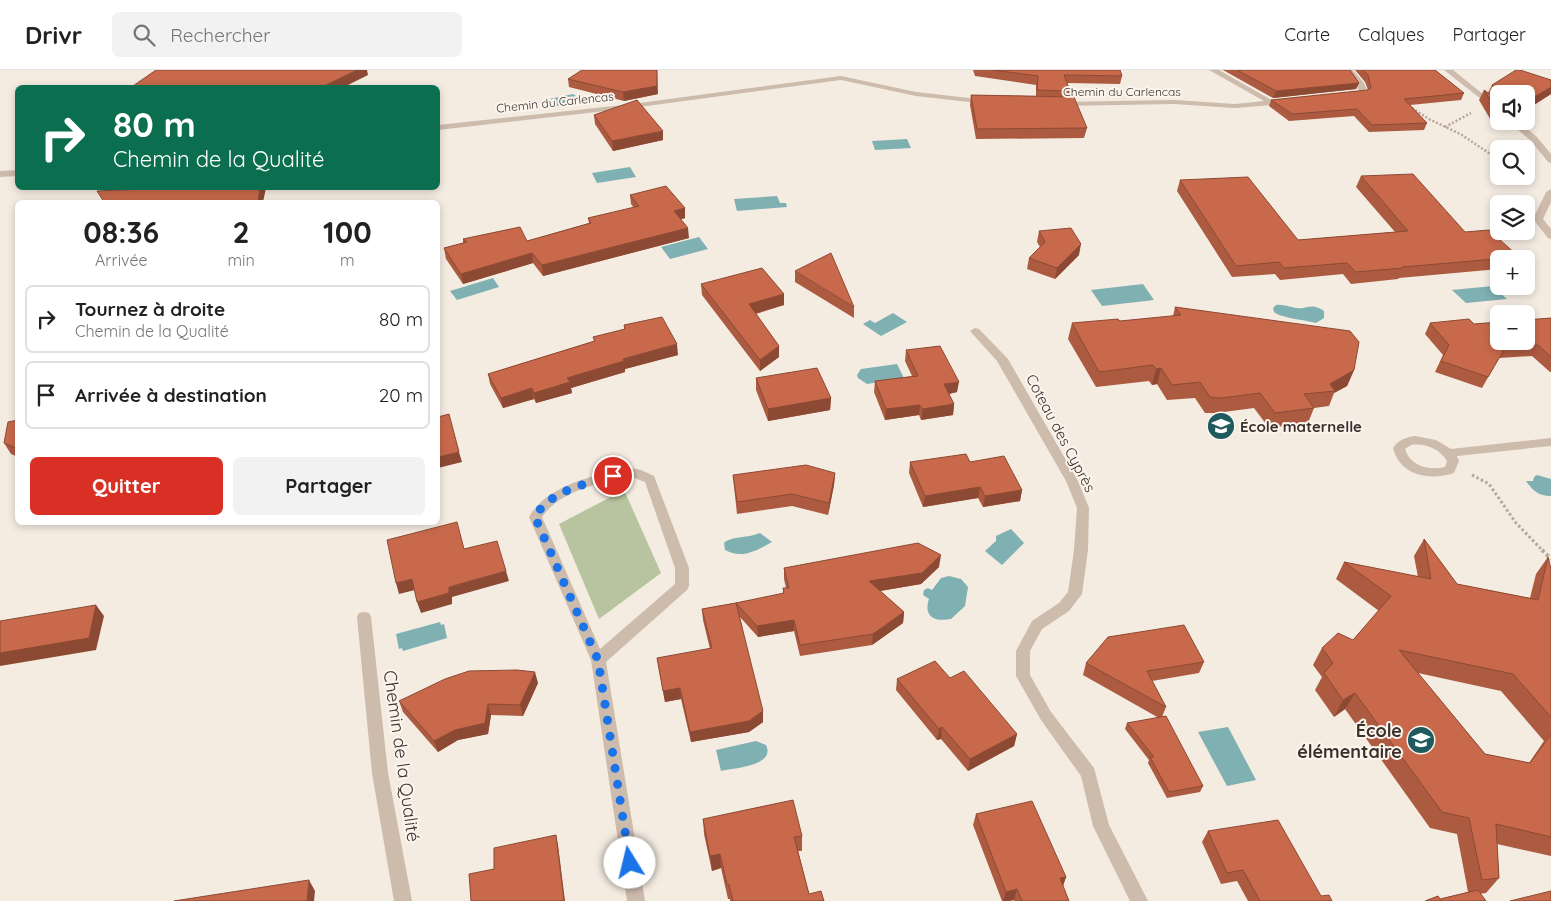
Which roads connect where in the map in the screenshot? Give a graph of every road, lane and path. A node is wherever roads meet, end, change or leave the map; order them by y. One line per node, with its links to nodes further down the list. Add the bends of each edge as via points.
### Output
1 (1213, 70): 8 (street)
2 (1349, 70): 4 (street, via 1364,93)
3 (1448, 70): 9 (street)
4 (1337, 96)
5 (1000, 102): 12 (street, Chemin du Carlencas, via 916,94 841,78)
6 (1281, 102): 8 (street, Chemin du Carlencas)
7 (1048, 103): 8 (street, Chemin du Carlencas)
8 (1272, 104)
9 (1490, 104): 11 (path)
10 (1406, 105): 11 (path)
11 (1445, 127): 14 (path)
12 (440, 128)
13 (1523, 130): 15 (street)
14 (1490, 154)
15 (1551, 160)
16 (15, 173): 17 (street)
17 (0, 174)
18 (1551, 192): 19 (street, via 1538,219)
19 (1551, 236)
20 (975, 331): 29 (street, Coteau des Cyprès, via 1002,359 1072,481 1083,508 1075,594 1064,607 1037,625 1023,651 1023,676 1046,716 1088,772 1101,826)
21 (1551, 442): 22 (street)
22 (1448, 453): 23 (street); 23 (street, via 1424,440 1408,441 1399,448 1403,459 1417,470 1436,474)
23 (1453, 466): 24 (path, via 1489,484 1516,523)
24 (1551, 559)
25 (364, 617): 27 (street, Chemin de la Qualité, via 380,773)
26 (598, 660): 26 (street, via 535,517 541,506 570,489 627,471 650,479 682,568 682,586); 28 (street)
27 (403, 901)
28 (636, 901)
29 (1139, 901)

